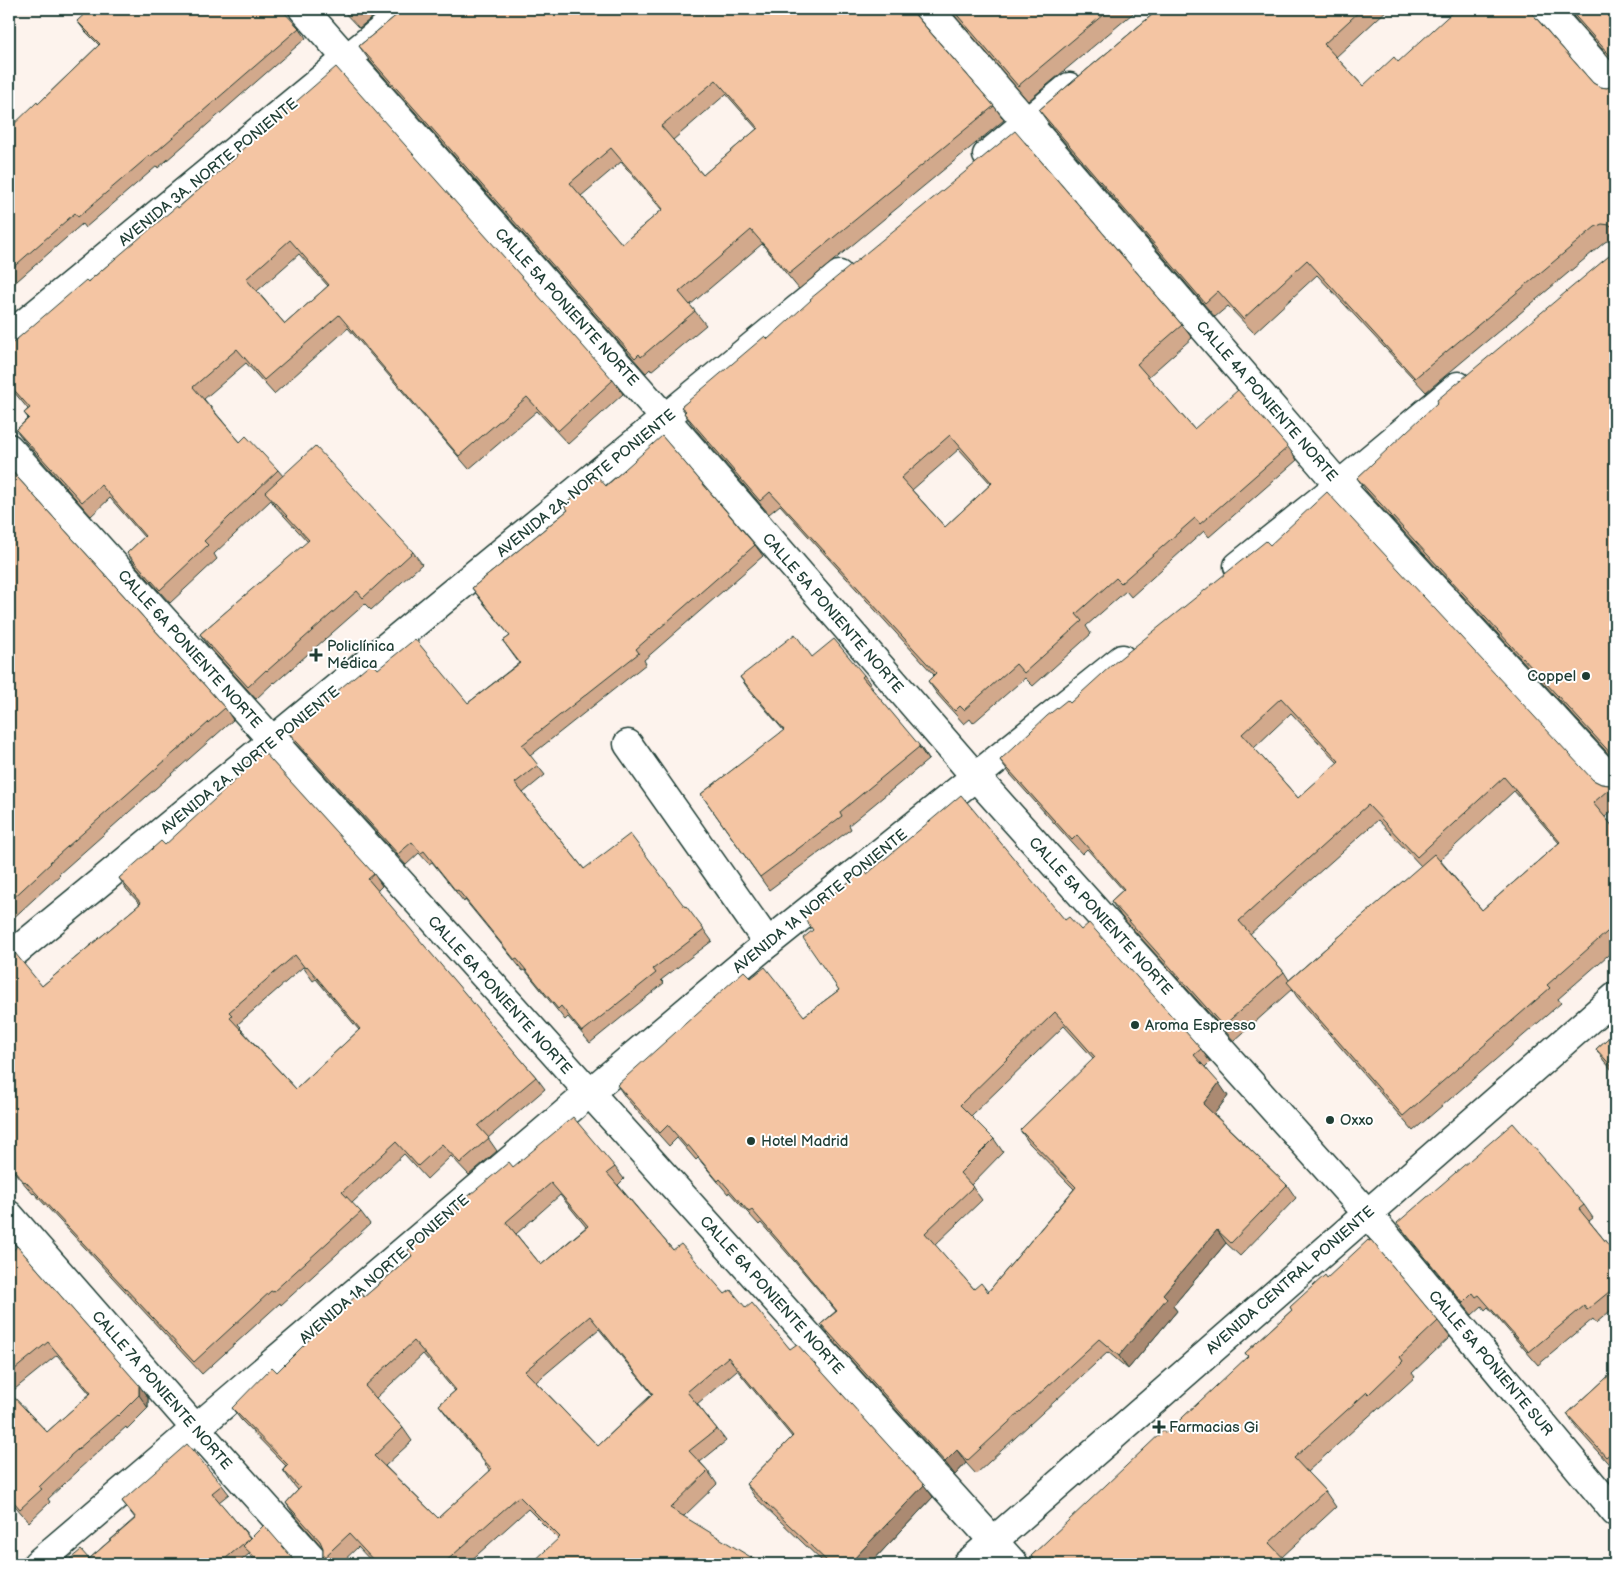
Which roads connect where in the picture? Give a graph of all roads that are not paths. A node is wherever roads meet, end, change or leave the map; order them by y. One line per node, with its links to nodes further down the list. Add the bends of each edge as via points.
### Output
1 (303, 9): 5 (street, CALLE 5A PONIENTE NORTE)
2 (407, 9): 5 (street, AVENIDA 3A. NORTE PONIENTE)
3 (929, 9): 8 (street, CALLE 4A PONIENTE NORTE)
4 (1546, 9): 7 (street)
5 (346, 58): 11 (street, AVENIDA 3A. NORTE PONIENTE); 13 (street, CALLE 5A PONIENTE NORTE)
6 (1087, 72): 8 (street)
7 (1615, 87)
8 (1026, 123): 9 (street); 15 (street, CALLE 4A PONIENTE NORTE)
9 (965, 173)
10 (857, 261): 13 (street, AVENIDA 2A. NORTE PONIENTE)
11 (9, 336)
12 (1474, 373): 15 (street)
13 (665, 418): 18 (street, AVENIDA 2A. NORTE PONIENTE); 20 (street, CALLE 5A PONIENTE NORTE)
14 (9, 448): 18 (street, CALLE 6A PONIENTE NORTE)
15 (1339, 485): 16 (street); 21 (street, CALLE 4A PONIENTE NORTE)
16 (1215, 584)
17 (1138, 646): 20 (street, AVENIDA 1A NORTE PONIENTE)
18 (272, 741): 23 (street, AVENIDA 2A. NORTE PONIENTE); 25 (street, CALLE 6A PONIENTE NORTE)
19 (628, 744): 22 (street)
20 (975, 776): 22 (street, AVENIDA 1A NORTE PONIENTE); 26 (street, CALLE 5A PONIENTE NORTE)
21 (1615, 784)
22 (768, 943): 25 (street, AVENIDA 1A NORTE PONIENTE)
23 (9, 958)
24 (1615, 997): 26 (street, AVENIDA CENTRAL PONIENTE)
25 (589, 1093): 28 (street, AVENIDA 1A NORTE PONIENTE); 30 (street, CALLE 6A PONIENTE NORTE)
26 (1367, 1213): 29 (street, CALLE 5A PONIENTE SUR); 30 (street, AVENIDA CENTRAL PONIENTE)
27 (9, 1215): 28 (street, CALLE 7A PONIENTE NORTE)
28 (196, 1429): 31 (street, AVENIDA 1A NORTE PONIENTE); 32 (street, CALLE 7A PONIENTE NORTE)
29 (1615, 1512)
30 (994, 1540): 33 (street, AVENIDA CENTRAL PONIENTE); 34 (street, CALLE 6A PONIENTE NORTE)
31 (37, 1564)
32 (317, 1564)
33 (966, 1564)
34 (1014, 1564)

